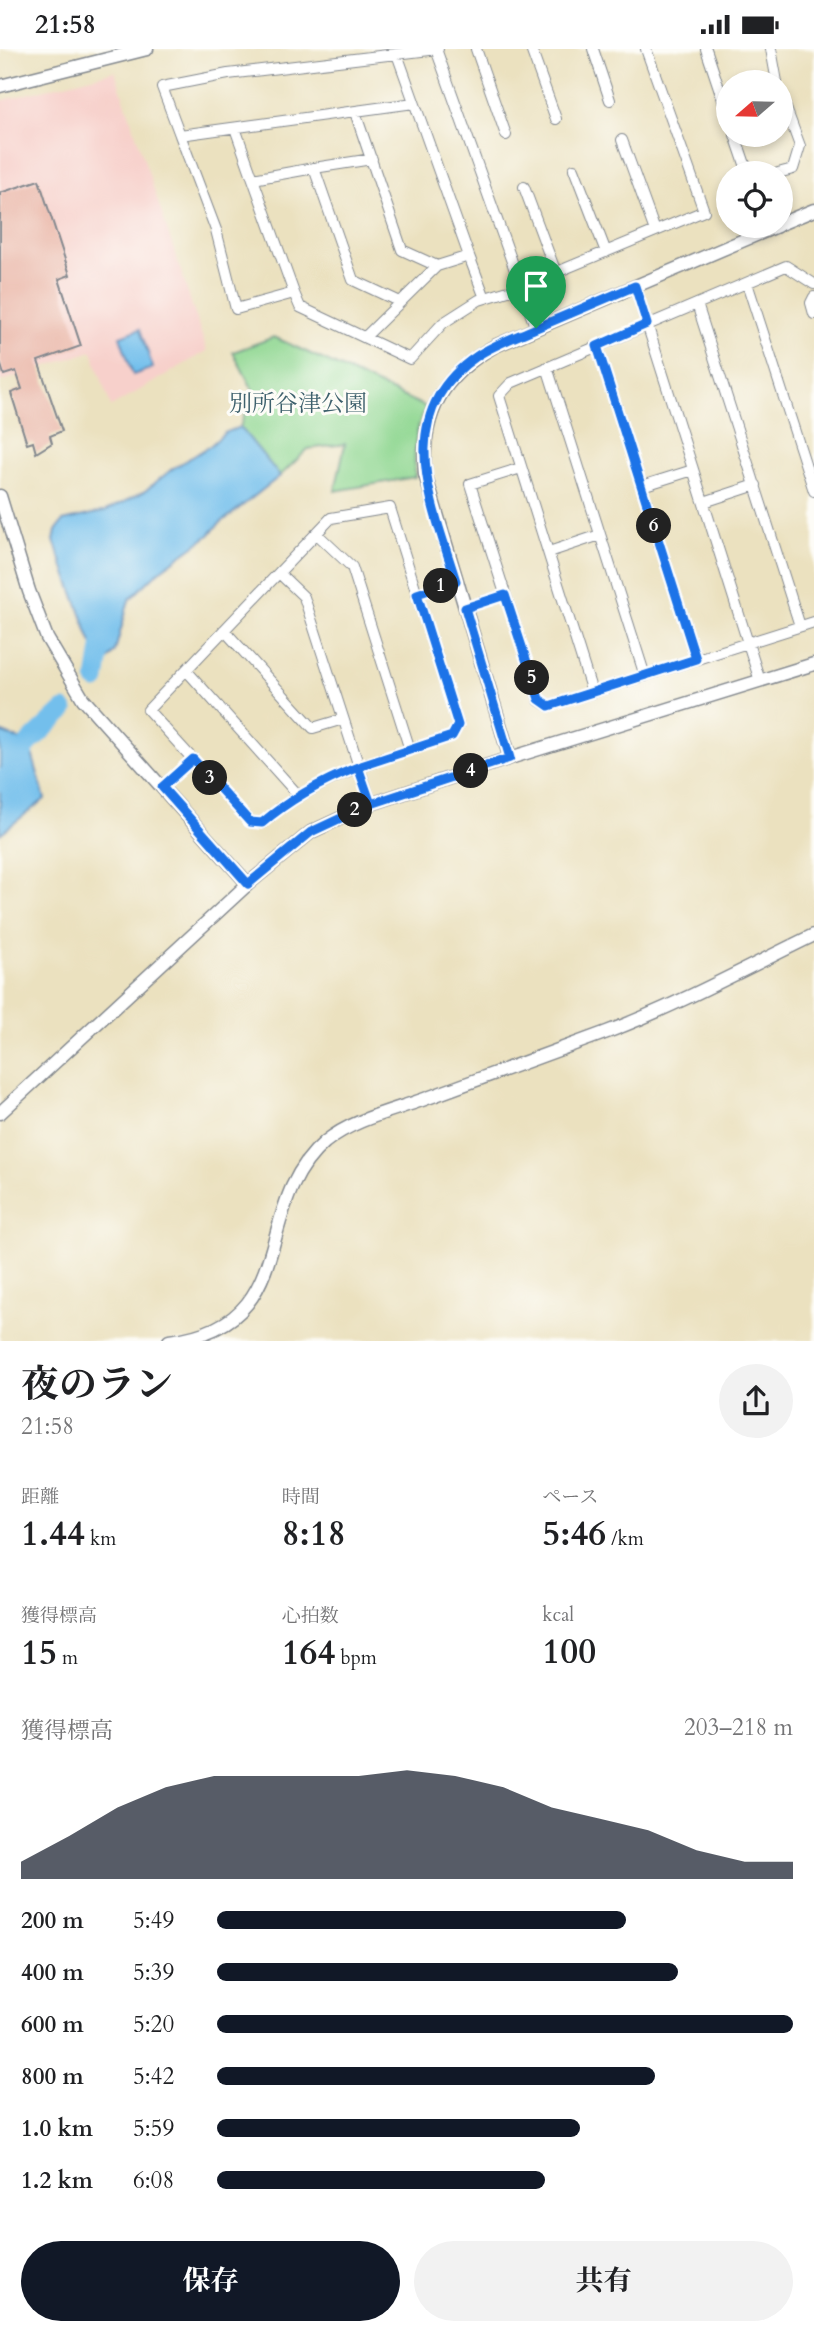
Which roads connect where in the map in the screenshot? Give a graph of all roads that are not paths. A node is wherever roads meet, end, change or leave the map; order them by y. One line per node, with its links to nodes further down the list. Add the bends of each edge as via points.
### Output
1 (147, 49): 9 (street)
2 (437, 49): 10 (street); 40 (street)
3 (476, 49): 21 (street)
4 (531, 49): 17 (street)
5 (593, 49): 14 (street)
6 (646, 49): 31 (street, via 704,211)
7 (706, 49): 12 (street)
8 (771, 49): 11 (street)
9 (129, 51): 13 (street)
10 (397, 54): 15 (street); 20 (street, via 228,74 162,87)
11 (775, 70)
12 (716, 79)
13 (0, 86)
14 (610, 100)
15 (414, 103): 16 (street); 34 (street)
16 (355, 112): 19 (street); 23 (street)
17 (556, 119)
18 (793, 127): 26 (street, via 800,146)
19 (235, 128): 20 (street); 27 (street)
20 (180, 135): 41 (street, via 216,230 236,309)
21 (506, 135)
22 (622, 140): 31 (street)
23 (372, 159): 24 (street); 35 (street, via 402,250)
24 (314, 168): 27 (street); 44 (street, via 353,280)
25 (574, 169): 33 (street)
26 (793, 169)
27 (253, 179): 41 (street)
28 (524, 187): 36 (street)
29 (814, 210): 30 (street)
30 (793, 219)
31 (655, 232): 33 (street)
32 (748, 238): 39 (street)
33 (606, 252): 36 (street)
34 (469, 255): 35 (street); 43 (street)
35 (437, 266): 44 (street)
36 (556, 273): 40 (street)
37 (747, 283): 38 (street, via 786,266); 45 (street); 53 (street)
38 (814, 284)
39 (635, 286): 47 (street); 48 (street)
40 (521, 287): 43 (street); 48 (street)
41 (294, 293): 49 (street, via 300,307)
42 (814, 297): 46 (street)
43 (485, 298): 49 (street, via 443,323 410,359)
44 (400, 302): 49 (street)
45 (697, 304): 47 (street); 55 (street)
46 (814, 314)
47 (647, 324): 50 (street); 54 (street)
48 (536, 328): 64 (street, via 466,365 432,412 426,432 425,474)
49 (365, 337)
50 (597, 346): 51 (street); 56 (street)
51 (547, 367): 52 (street, via 511,383 499,396); 61 (street)
52 (521, 468): 62 (street); 66 (street, via 470,484)
53 (811, 468): 57 (street)
54 (693, 470): 56 (street); 59 (street)
55 (755, 485): 59 (street); 69 (street)
56 (642, 486): 72 (street)
57 (814, 491)
58 (0, 496): 83 (street, via 47,638 83,699)
59 (704, 502): 71 (street)
60 (317, 534): 63 (street); 65 (street, via 331,519 390,508); 79 (street, via 352,567)
61 (600, 535): 62 (street); 75 (street)
62 (549, 552): 77 (street)
63 (279, 573): 70 (street); 78 (street, via 304,597)
64 (456, 581): 65 (street); 67 (street)
65 (417, 594): 79 (street, via 458,725 452,736)
66 (505, 595): 67 (street); 77 (street, via 539,699 549,706)
67 (465, 608): 80 (street)
68 (814, 622): 69 (street)
69 (800, 626): 71 (street)
70 (224, 630): 74 (street); 78 (street, via 313,728)
71 (748, 643): 72 (street); 76 (street)
72 (696, 659): 75 (street)
73 (814, 664): 76 (street)
74 (186, 670): 81 (street, via 148,710); 84 (street)
75 (645, 675): 77 (street)
76 (760, 681): 80 (street)
77 (592, 692)
78 (343, 719): 82 (street)
79 (410, 750): 82 (street)
80 (510, 758): 85 (street)
81 (193, 759): 83 (street); 84 (street, via 250,822 262,823)
82 (358, 767): 84 (street); 85 (street)
83 (162, 787): 86 (street)
84 (299, 796)
85 (371, 804): 86 (street, via 311,832)
86 (248, 884): 88 (street)
87 (814, 935): 89 (street, via 610,1031 369,1119 329,1139 305,1163 286,1198 267,1268 247,1305 215,1328)
88 (0, 1112)
89 (169, 1341)

